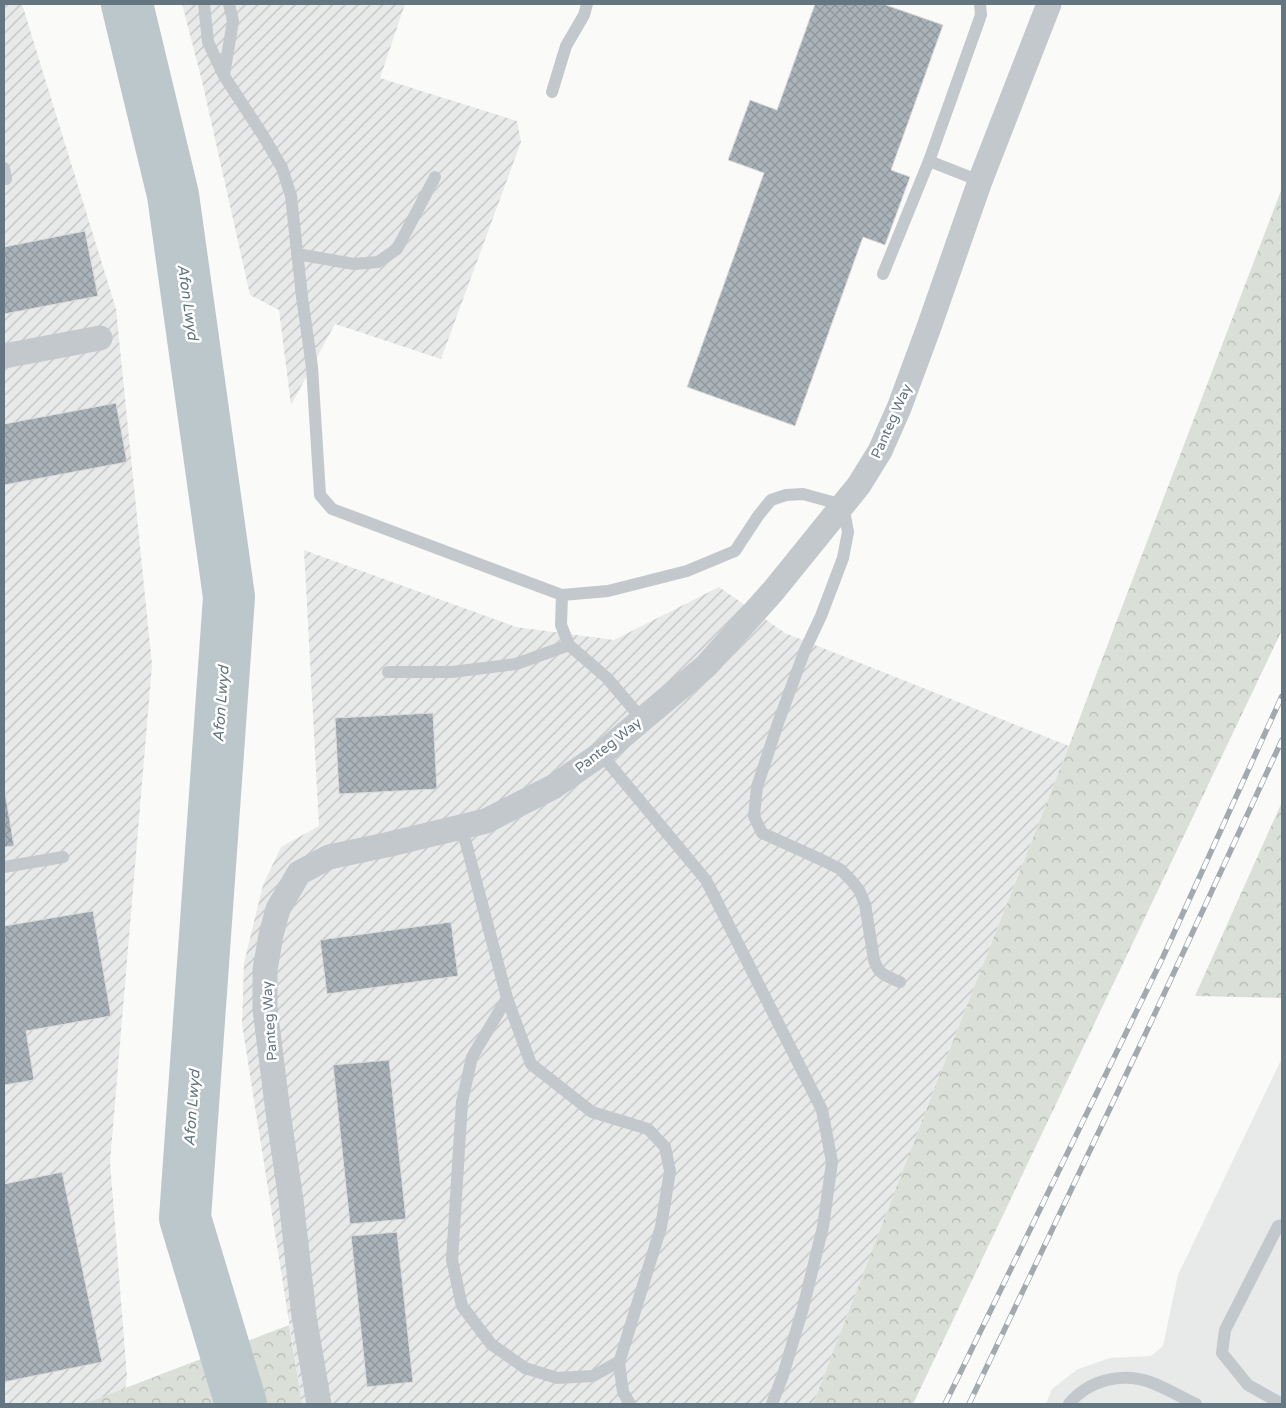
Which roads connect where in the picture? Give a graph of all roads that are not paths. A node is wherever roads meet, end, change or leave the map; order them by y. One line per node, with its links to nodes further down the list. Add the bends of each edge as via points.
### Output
1 (204, 4): 6 (lane, via 208,42)
2 (229, 4): 6 (lane, via 233,21)
3 (587, 4): 7 (lane, via 566,46)
4 (980, 4): 8 (lane, via 981,15)
5 (1049, 4): 10 (street, Panteg Way)
6 (224, 76): 11 (lane, via 282,168 291,196)
7 (552, 92)
8 (928, 160): 10 (lane); 12 (lane)
9 (434, 178): 11 (lane, via 397,249 378,262 354,264)
10 (980, 181): 15 (street, Panteg Way, via 899,408 880,451)
11 (297, 254): 16 (lane, via 312,367 320,494 332,509)
12 (883, 274)
13 (100, 338): 14 (street)
14 (4, 356)
15 (842, 505): 16 (lane, via 803,494 786,495 771,500 735,551 687,572 608,591); 19 (street, Panteg Way, via 774,590 706,666); 24 (lane, via 848,532 843,558 778,722 757,787 754,816 762,832 840,869 850,878 865,904 877,968 883,975)
16 (562, 595): 17 (lane, via 561,625)
17 (569, 645): 18 (lane, via 516,664 452,672); 19 (lane, via 607,678)
18 (388, 672)
19 (642, 719): 20 (street, Panteg Way)
20 (601, 754): 21 (street, Panteg Way, via 552,787 486,821); 30 (lane, via 706,880 822,1110 832,1162 823,1227 793,1342)
21 (462, 828): 25 (lane); 28 (street, Panteg Way, via 329,857 299,873 278,909 271,935 265,970 265,1009)
22 (63, 858): 23 (lane)
23 (4, 867)
24 (900, 982)
25 (507, 998): 27 (lane, via 531,1064 592,1112 648,1129 665,1147 670,1171 660,1227); 27 (lane, via 472,1057 462,1102 452,1260 462,1306 491,1344 525,1368 556,1378 593,1376)
26 (1282, 1225): 33 (lane, via 1278,1226 1225,1330 1222,1353 1248,1385)
27 (620, 1361): 29 (lane, via 623,1392)
28 (318, 1404)
29 (630, 1404)
30 (772, 1404)
31 (1069, 1404): 32 (lane, via 1094,1384 1121,1378 1148,1382)
32 (1196, 1404)
33 (1282, 1404)

